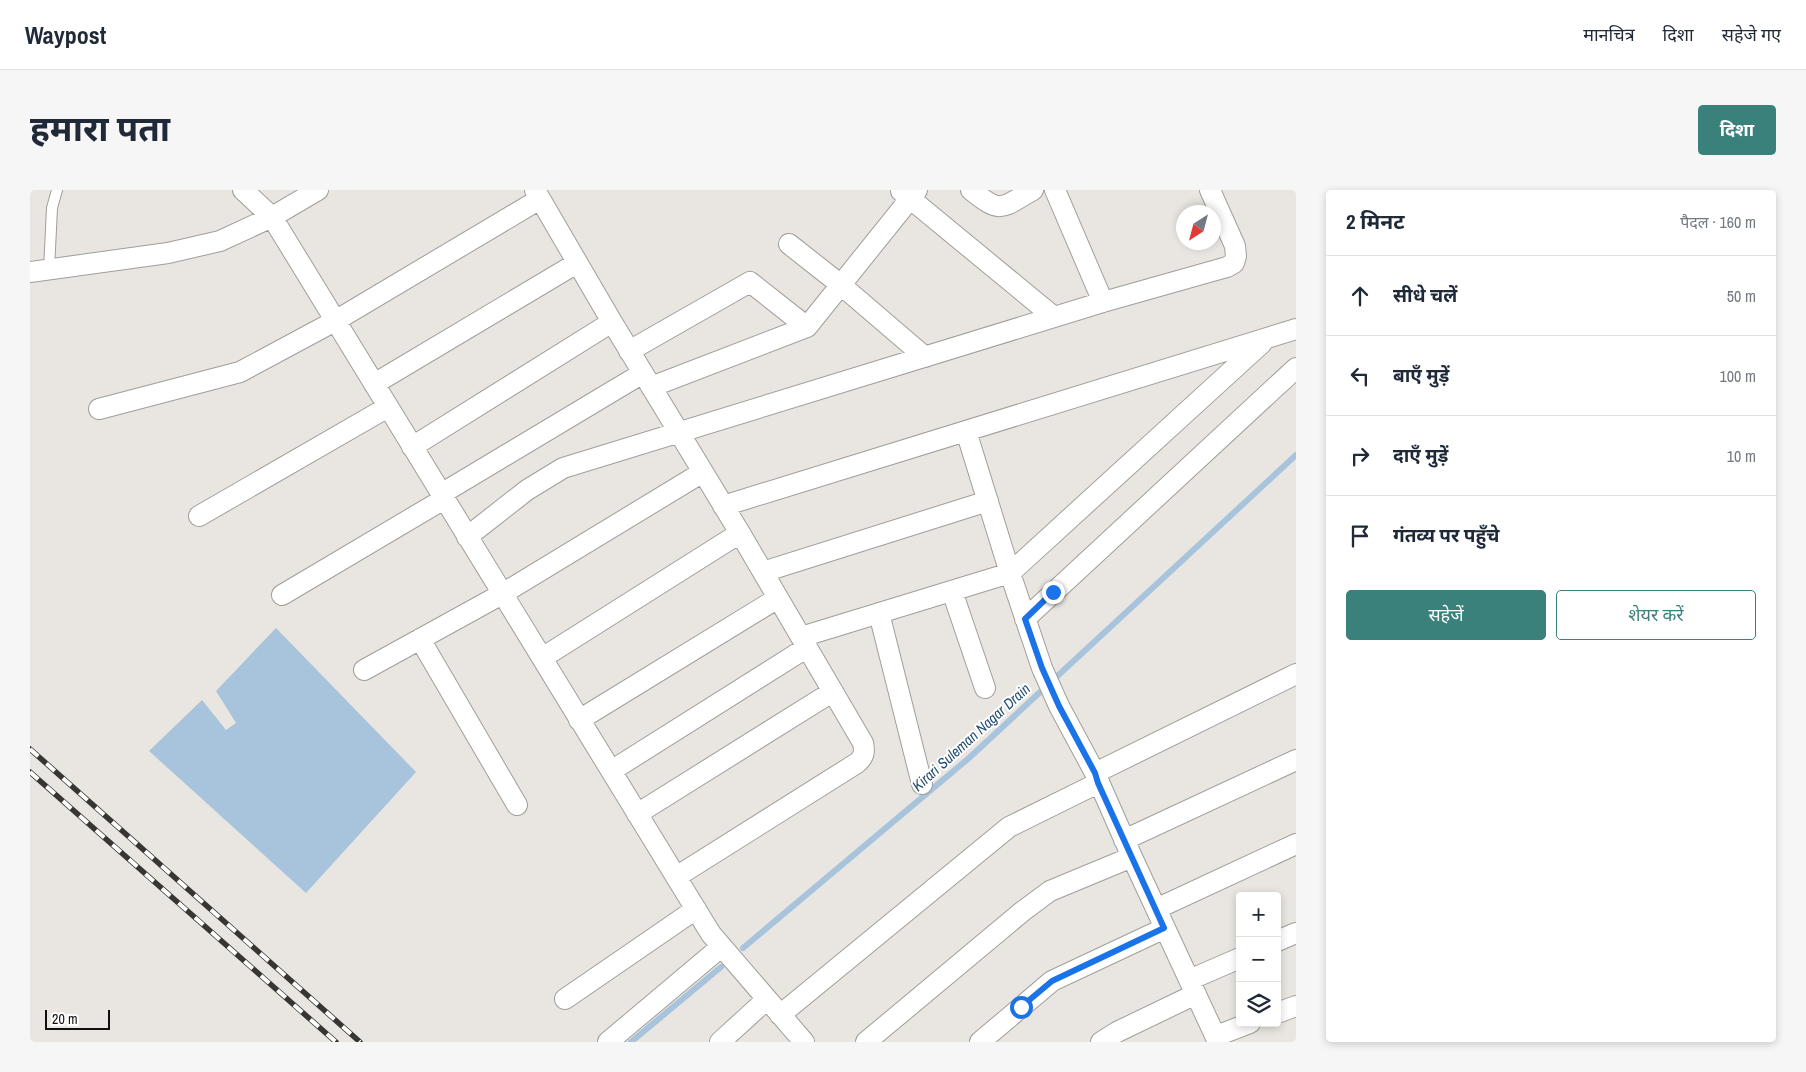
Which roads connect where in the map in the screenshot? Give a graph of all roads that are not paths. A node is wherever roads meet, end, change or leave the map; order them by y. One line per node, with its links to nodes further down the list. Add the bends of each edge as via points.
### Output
1 (57, 190): 14 (lane)
2 (243, 190): 11 (street)
3 (318, 190): 10 (street)
4 (971, 190): 5 (street, via 992,206 999,207)
5 (1033, 190)
6 (1055, 190): 16 (street)
7 (1210, 190): 16 (street, via 1235,246 1234,263)
8 (909, 193): 15 (street); 17 (street)
9 (537, 194): 13 (street); 18 (street)
10 (301, 196): 11 (street)
11 (272, 217): 14 (street, via 220,241 177,251); 18 (street)
12 (789, 244): 15 (street)
13 (577, 263): 19 (street); 27 (street)
14 (40, 271)
15 (841, 285): 20 (street); 24 (street)
16 (1103, 302): 17 (street)
17 (1054, 317): 24 (street)
18 (335, 321): 27 (street); 29 (street, via 240,372)
19 (612, 322): 23 (street); 32 (street)
20 (807, 327): 23 (street, via 750,282); 26 (street)
21 (1296, 329): 22 (street)
22 (1267, 338): 30 (street); 41 (street)
23 (629, 351): 26 (street)
24 (925, 358): 31 (street)
25 (1296, 368): 47 (street)
26 (647, 380): 31 (street); 34 (street)
27 (374, 384): 28 (street)
28 (388, 407): 32 (street); 37 (street)
29 (99, 409)
30 (966, 431): 35 (street); 36 (street)
31 (678, 432): 33 (street); 39 (street, via 563,468 527,490)
32 (412, 447): 34 (street)
33 (703, 472): 36 (street); 43 (street)
34 (442, 496): 39 (street); 44 (street)
35 (988, 501): 40 (street); 41 (street)
36 (723, 506): 38 (street)
37 (199, 516)
38 (740, 533): 40 (street); 50 (street)
39 (467, 537): 43 (street)
40 (763, 572): 45 (street)
41 (1010, 573): 42 (street); 47 (street)
42 (952, 591): 46 (street); 53 (street)
43 (502, 594): 48 (street); 50 (street)
44 (282, 595)
45 (778, 598): 49 (street); 55 (street)
46 (879, 613): 49 (street); 59 (street)
47 (1025, 619): 58 (street, via 1042,668)
48 (420, 639): 51 (street); 60 (street)
49 (804, 642): 54 (street); 57 (street)
50 (542, 658): 55 (street)
51 (364, 670)
52 (1296, 674): 58 (street)
53 (985, 688)
54 (832, 692): 61 (street); 64 (street, via 863,743 863,758)
55 (579, 720): 57 (street)
56 (1296, 760): 63 (street)
57 (611, 771): 61 (street)
58 (1096, 778): 63 (street); 77 (street, via 1009,827)
59 (922, 784)
60 (517, 805)
61 (637, 814): 64 (street)
62 (1296, 844): 65 (street)
63 (1128, 849): 65 (street); 83 (street, via 1050,891 1022,911)
64 (676, 877): 66 (street)
65 (1156, 909): 67 (street)
66 (696, 910): 70 (street); 73 (street)
67 (1164, 928): 72 (street); 84 (street, via 1052,981)
68 (1296, 933): 69 (street)
69 (1281, 939)
70 (721, 947): 74 (street); 81 (street)
71 (1236, 960): 72 (street)
72 (1192, 987): 79 (street); 85 (street)
73 (565, 999)
74 (767, 999): 77 (street); 82 (street)
75 (1296, 1006): 76 (street)
76 (1281, 1012)
77 (780, 1014): 80 (street)
78 (1242, 1027): 79 (street)
79 (1217, 1039)
80 (797, 1040)
81 (608, 1042)
82 (720, 1042)
83 (866, 1042)
84 (980, 1042)
85 (1101, 1042)

